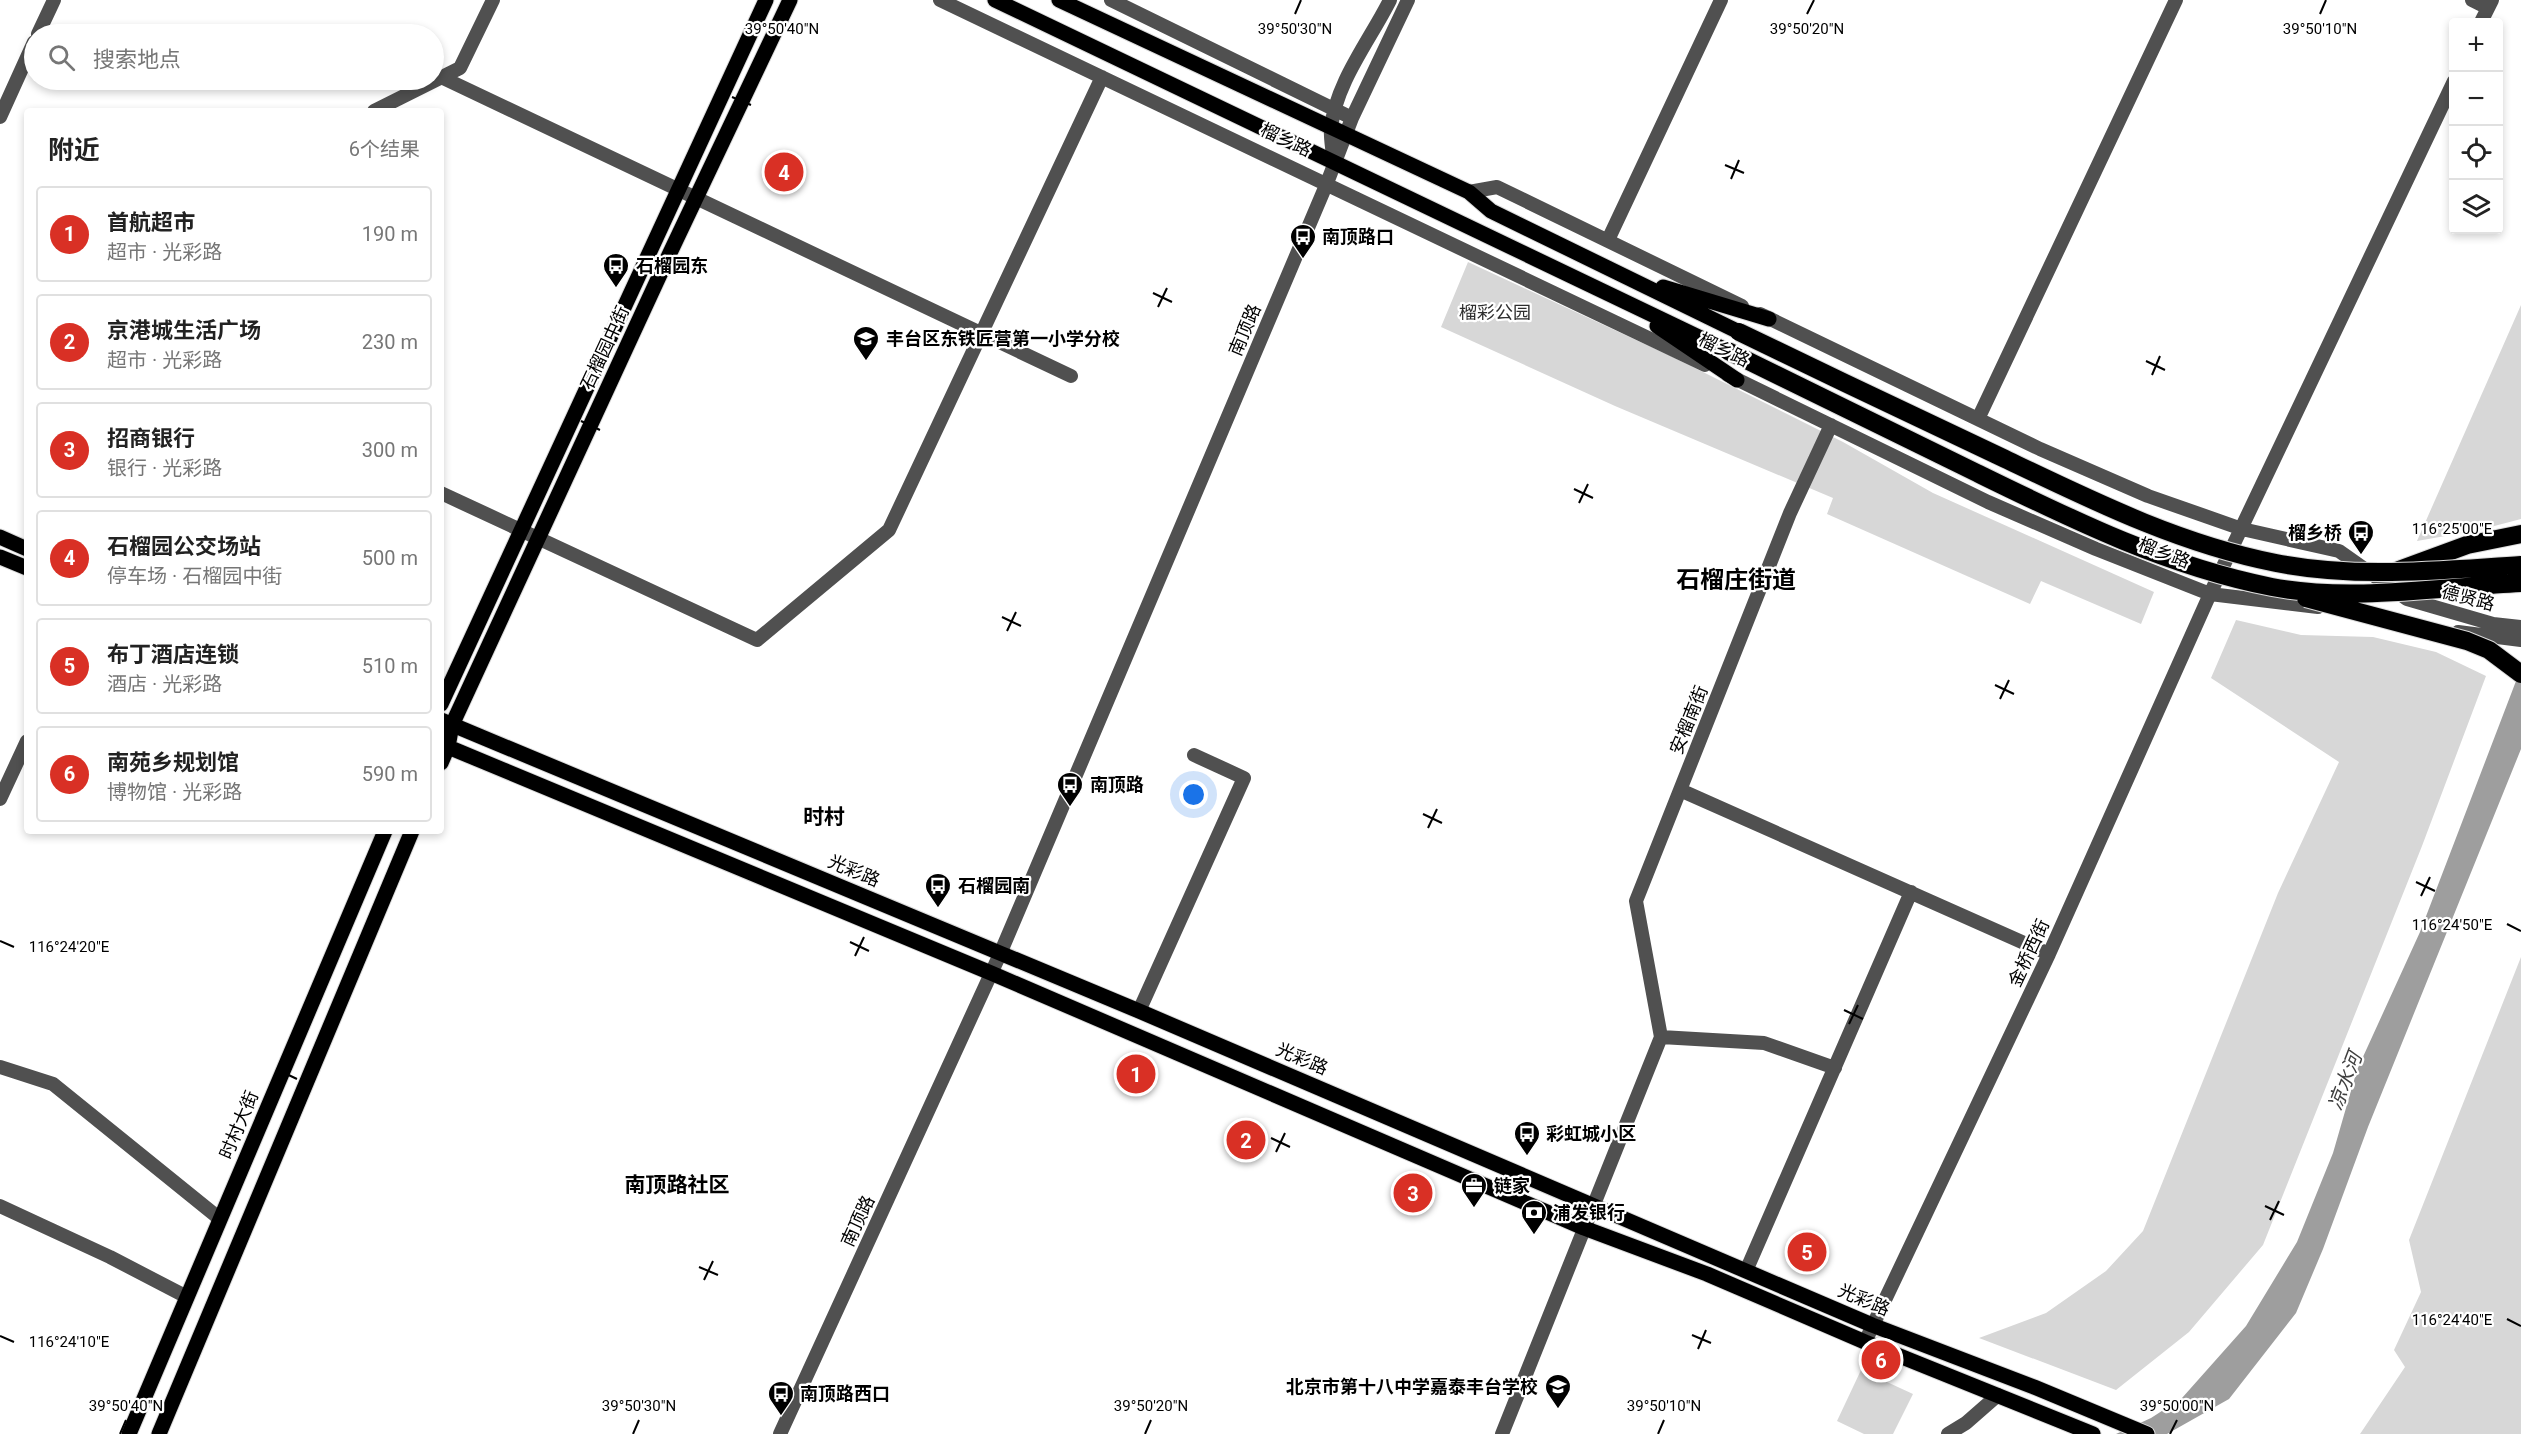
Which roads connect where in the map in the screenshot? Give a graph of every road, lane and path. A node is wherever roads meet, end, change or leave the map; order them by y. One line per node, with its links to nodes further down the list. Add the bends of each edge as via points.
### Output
1 (54, 0): 16 (street)
2 (493, 0): 18 (street, via 460,68)
3 (766, 0): 30 (main road, 石榴园中街)
4 (790, 0): 32 (main road, 石榴园中街)
5 (940, 0): 19 (street, 榴乡路)
6 (995, 0): 28 (main road, 榴乡路)
7 (1059, 0): 27 (main road, 榴乡路)
8 (1111, 0): 24 (street)
9 (1390, 0): 24 (street, 南顶路, via 1354,65)
10 (1408, 0): 26 (street, 南顶路)
11 (1721, 0): 33 (street)
12 (2176, 0): 42 (street)
13 (2472, 0): 14 (street)
14 (2490, 4): 15 (street)
15 (2483, 18)
16 (43, 24)
17 (24, 64): 25 (street)
18 (444, 76)
19 (1102, 76): 29 (street, 榴乡路); 38 (street)
20 (444, 78): 30 (street)
21 (415, 90): 23 (street)
22 (2449, 92): 45 (street, 金桥西街)
23 (380, 108)
24 (1335, 110): 26 (street); 27 (street, 南顶路)
25 (0, 117)
26 (1352, 118): 27 (street, 南顶路)
27 (1338, 132): 28 (street, 南顶路); 31 (main road, 榴乡路)
28 (1334, 162): 29 (street, 南顶路); 35 (main road, 榴乡路)
29 (1327, 183): 41 (street, 榴乡路); 73 (street, 南顶路)
30 (679, 189): 32 (street); 46 (main road, 石榴园中街)
31 (1469, 192): 33 (street, via 1497,188); 34 (main road, 榴乡路, via 1491,211)
32 (698, 198): 38 (street); 49 (main road, 石榴园中街)
33 (1608, 240): 36 (street)
34 (1622, 275): 36 (main road); 37 (main road, 榴乡路)
35 (1614, 297): 39 (main road, 榴乡路); 41 (main road)
36 (1769, 319): 42 (street)
37 (1739, 332): 54 (highway, 榴乡路, bridge, via 2110,509 2207,547 2324,570)
38 (982, 333): 40 (street); 49 (street, via 889,530 757,640)
39 (1728, 351): 56 (highway, 榴乡路, bridge, via 2098,532 2180,563)
40 (1071, 376)
41 (1737, 380): 43 (street, 榴乡路)
42 (1978, 419): 45 (street, via 2148,496)
43 (1831, 425): 57 (street, 榴乡路, via 1988,502); 68 (street, 安榴南街, via 1790,513)
44 (444, 494): 46 (street)
45 (2242, 529): 57 (street, 金桥西街); 58 (street, 德贤路, via 2339,551 2408,598 2493,624)
46 (522, 532): 49 (street); 63 (main road, 石榴园中街)
47 (2521, 534): 54 (highway, bridge, via 2467,545)
48 (0, 537): 50 (main road)
49 (538, 540): 64 (main road, 石榴园中街)
50 (24, 548)
51 (0, 557): 53 (main road)
52 (2521, 565): 54 (highway, 榴乡路, bridge)
53 (24, 567)
54 (2392, 573)
55 (2521, 583): 56 (highway, 榴乡路, bridge, via 2364,593)
56 (2273, 587): 60 (highway, bridge, via 2467,641)
57 (2210, 594): 60 (street, 榴乡路, via 2360,613); 74 (street, 金桥西街)
58 (2521, 627)
59 (2521, 640): 60 (street, 榴乡路)
60 (2495, 644): 61 (highway, bridge); 62 (highway, bridge)
61 (2521, 666)
62 (2521, 674)
63 (444, 698)
64 (446, 723): 65 (main road, 石榴园中街); 73 (main road, 光彩路)
65 (444, 746): 75 (main road)
66 (24, 747): 69 (street)
67 (1194, 754): 76 (street, via 1244,778)
68 (1680, 790): 72 (street); 77 (street, 安榴南街, via 1636,901)
69 (0, 799)
70 (384, 834): 82 (main road, 时村大街)
71 (411, 834): 90 (main road)
72 (1911, 892): 74 (street); 79 (street)
73 (1000, 954): 75 (street, 南顶路); 76 (main road, 光彩路)
74 (2049, 954): 86 (street, 金桥西街)
75 (991, 973): 83 (main road); 91 (street, 南顶路)
76 (1139, 1011): 81 (main road, 光彩路)
77 (1660, 1037): 79 (street, via 1764,1043); 81 (street)
78 (0, 1067): 82 (street, via 53,1084)
79 (1835, 1068): 84 (street)
80 (0, 1206): 85 (street)
81 (1593, 1206): 83 (street); 84 (main road, 光彩路)
82 (220, 1219): 85 (main road, 时村大街)
83 (1584, 1228): 87 (main road, via 1707,1274); 92 (street)
84 (1746, 1271): 86 (main road, 光彩路)
85 (187, 1297): 89 (main road, 时村大街)
86 (1872, 1325): 87 (street, 金桥西街); 95 (main road, 光彩路)
87 (1865, 1342): 88 (main road)
88 (1998, 1395): 93 (street); 94 (main road)
89 (129, 1434)
90 (159, 1434)
91 (780, 1434)
92 (1502, 1434)
93 (1948, 1434)
94 (2093, 1434)
95 (2147, 1434)

